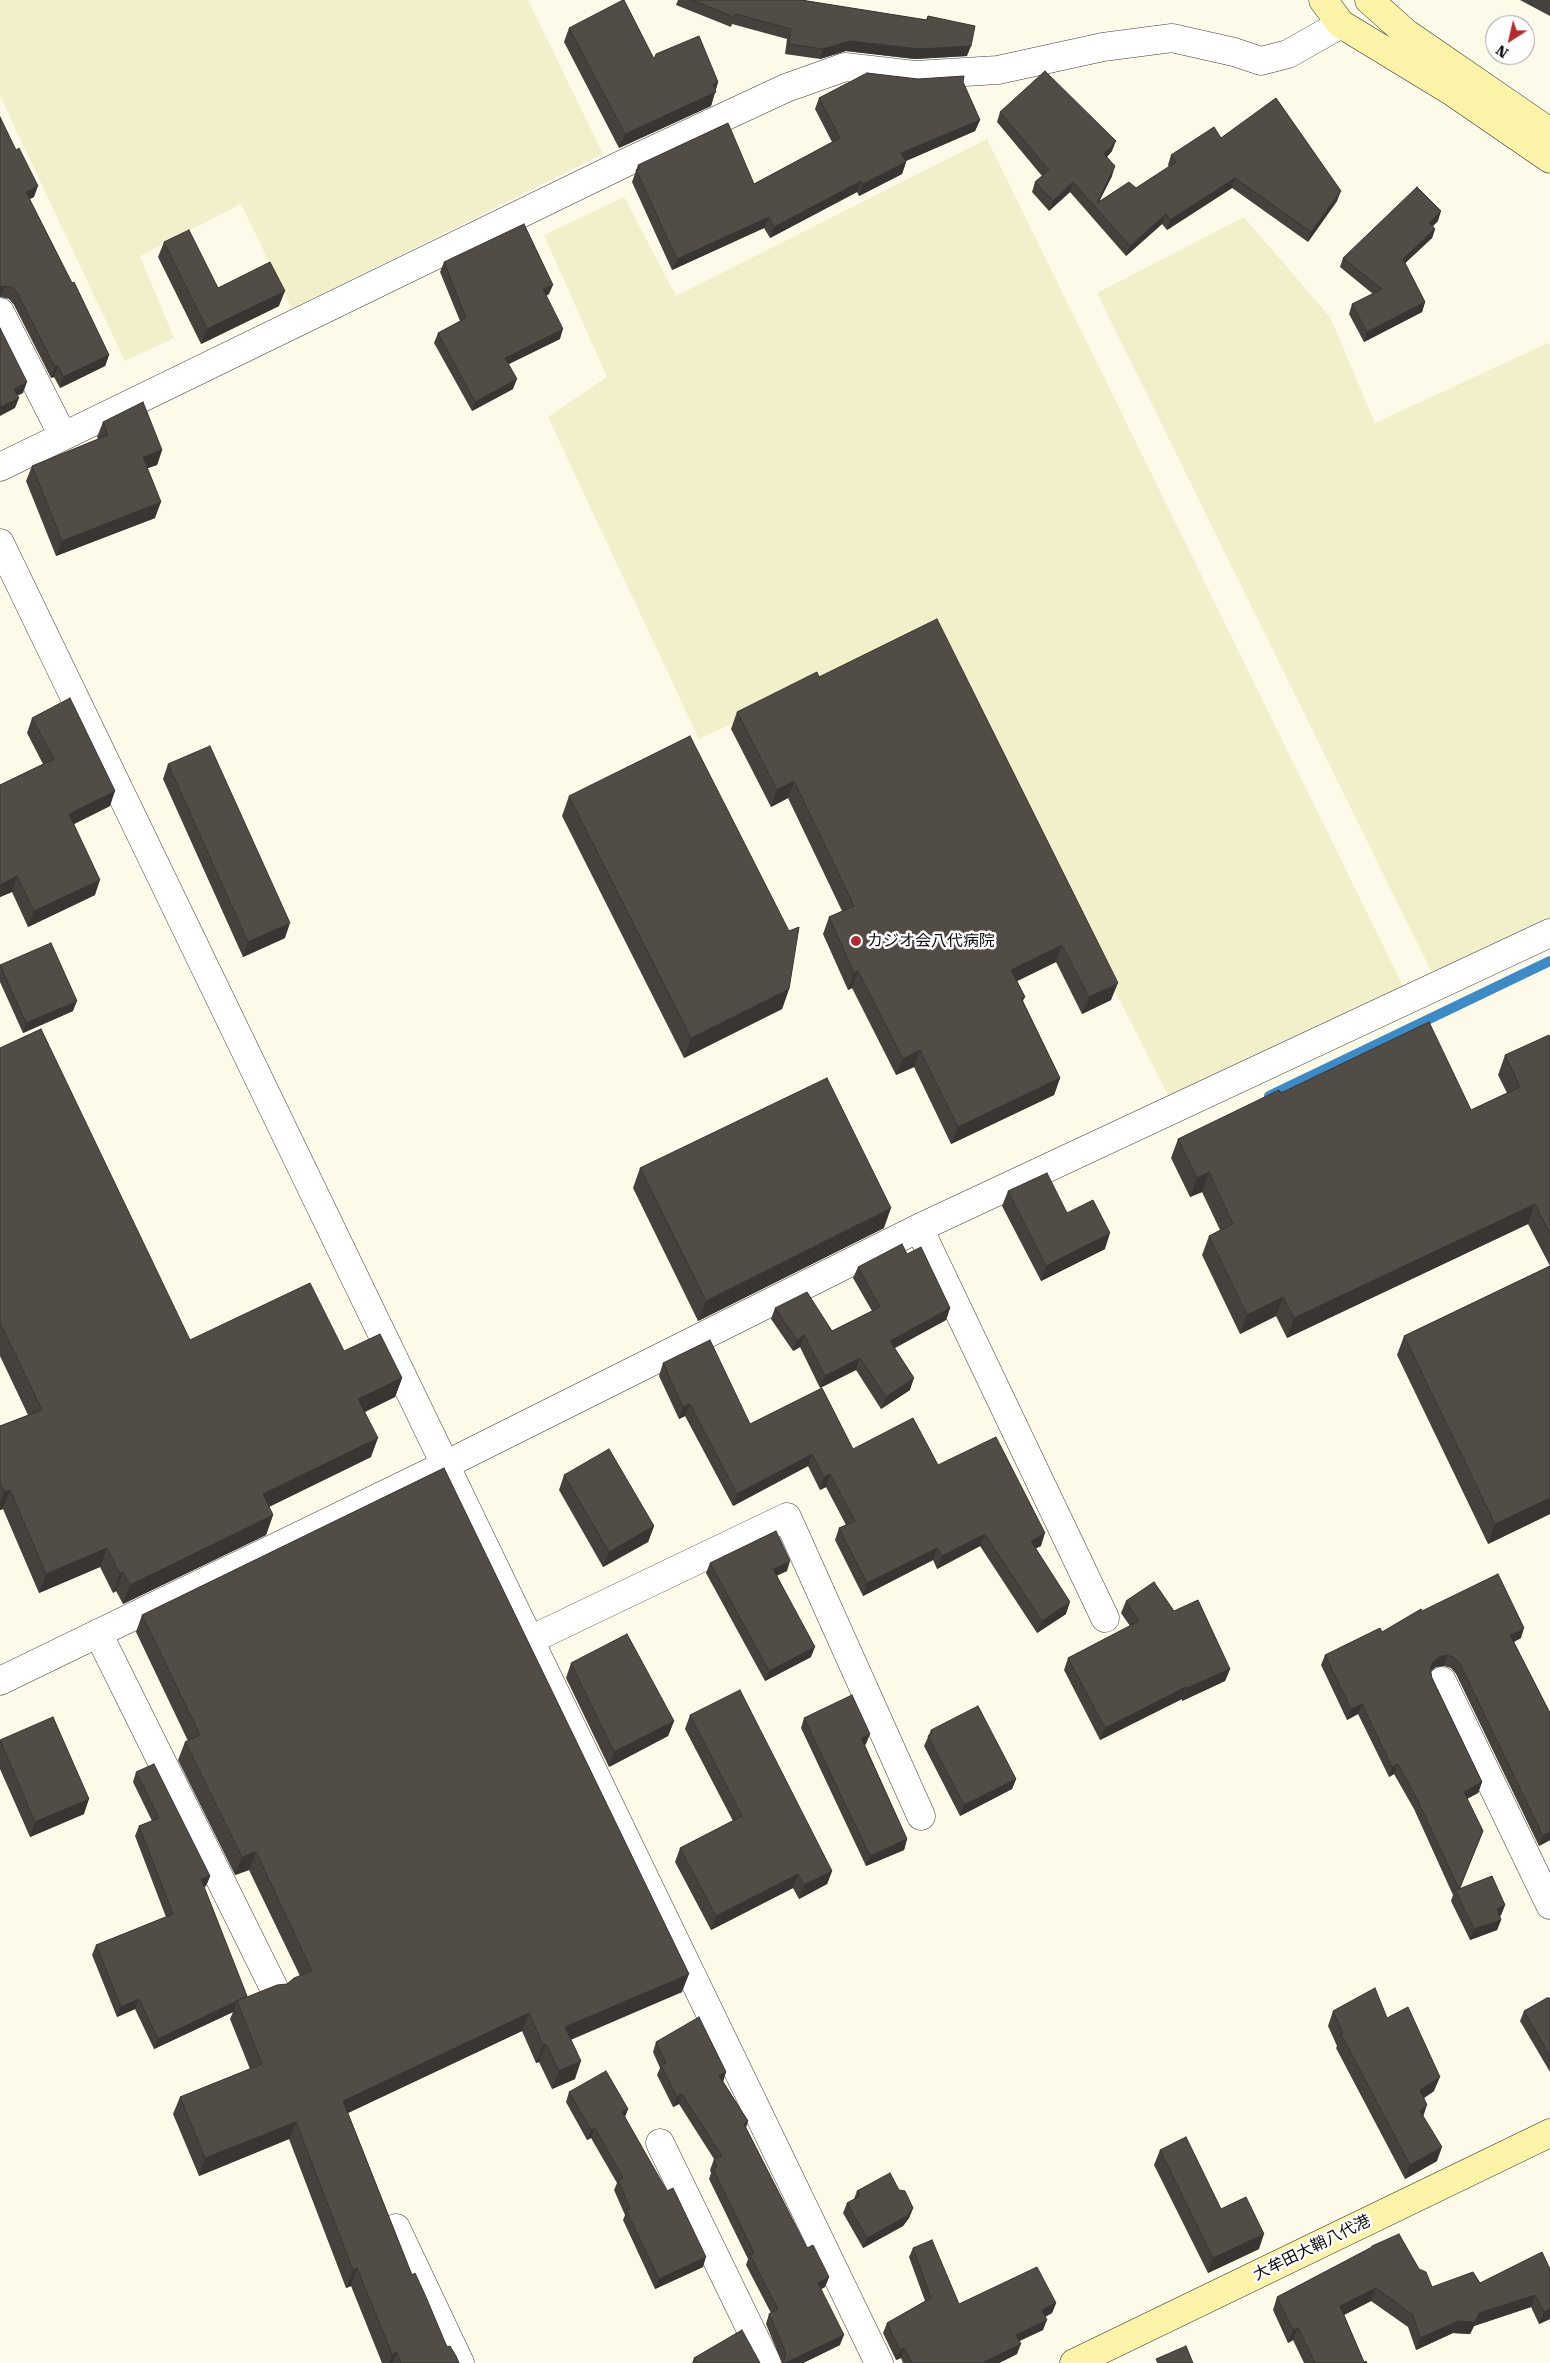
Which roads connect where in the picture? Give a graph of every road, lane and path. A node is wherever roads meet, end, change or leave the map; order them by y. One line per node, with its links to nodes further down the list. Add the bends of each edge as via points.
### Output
1 (1323, 0): 3 (main road)
2 (1369, 0): 4 (main road, via 1406,33)
3 (1341, 24): 5 (main road, via 1451,91); 7 (street, via 1288,54 1261,61 1172,38 1103,47 998,70 915,75 845,67 786,88 634,158)
4 (1550, 132)
5 (1550, 159)
6 (0, 312): 7 (street)
7 (63, 436): 8 (street)
8 (0, 467)
9 (0, 543): 12 (street)
10 (1550, 933): 11 (street)
11 (919, 1228): 12 (street); 13 (street)
12 (445, 1465): 14 (street); 15 (street)
13 (1105, 1618)
14 (98, 1633): 16 (street); 20 (street)
15 (530, 1640): 18 (street, via 787,1517); 26 (street)
16 (0, 1681)
17 (1442, 1681): 19 (street)
18 (921, 1816)
19 (1550, 1905)
20 (274, 1988)
21 (1550, 2133): 27 (main road, 大牟田大鞘八代港)
22 (660, 2143): 25 (street)
23 (396, 2228): 24 (street)
24 (460, 2363)
25 (767, 2363)
26 (879, 2363)
27 (1074, 2363)

